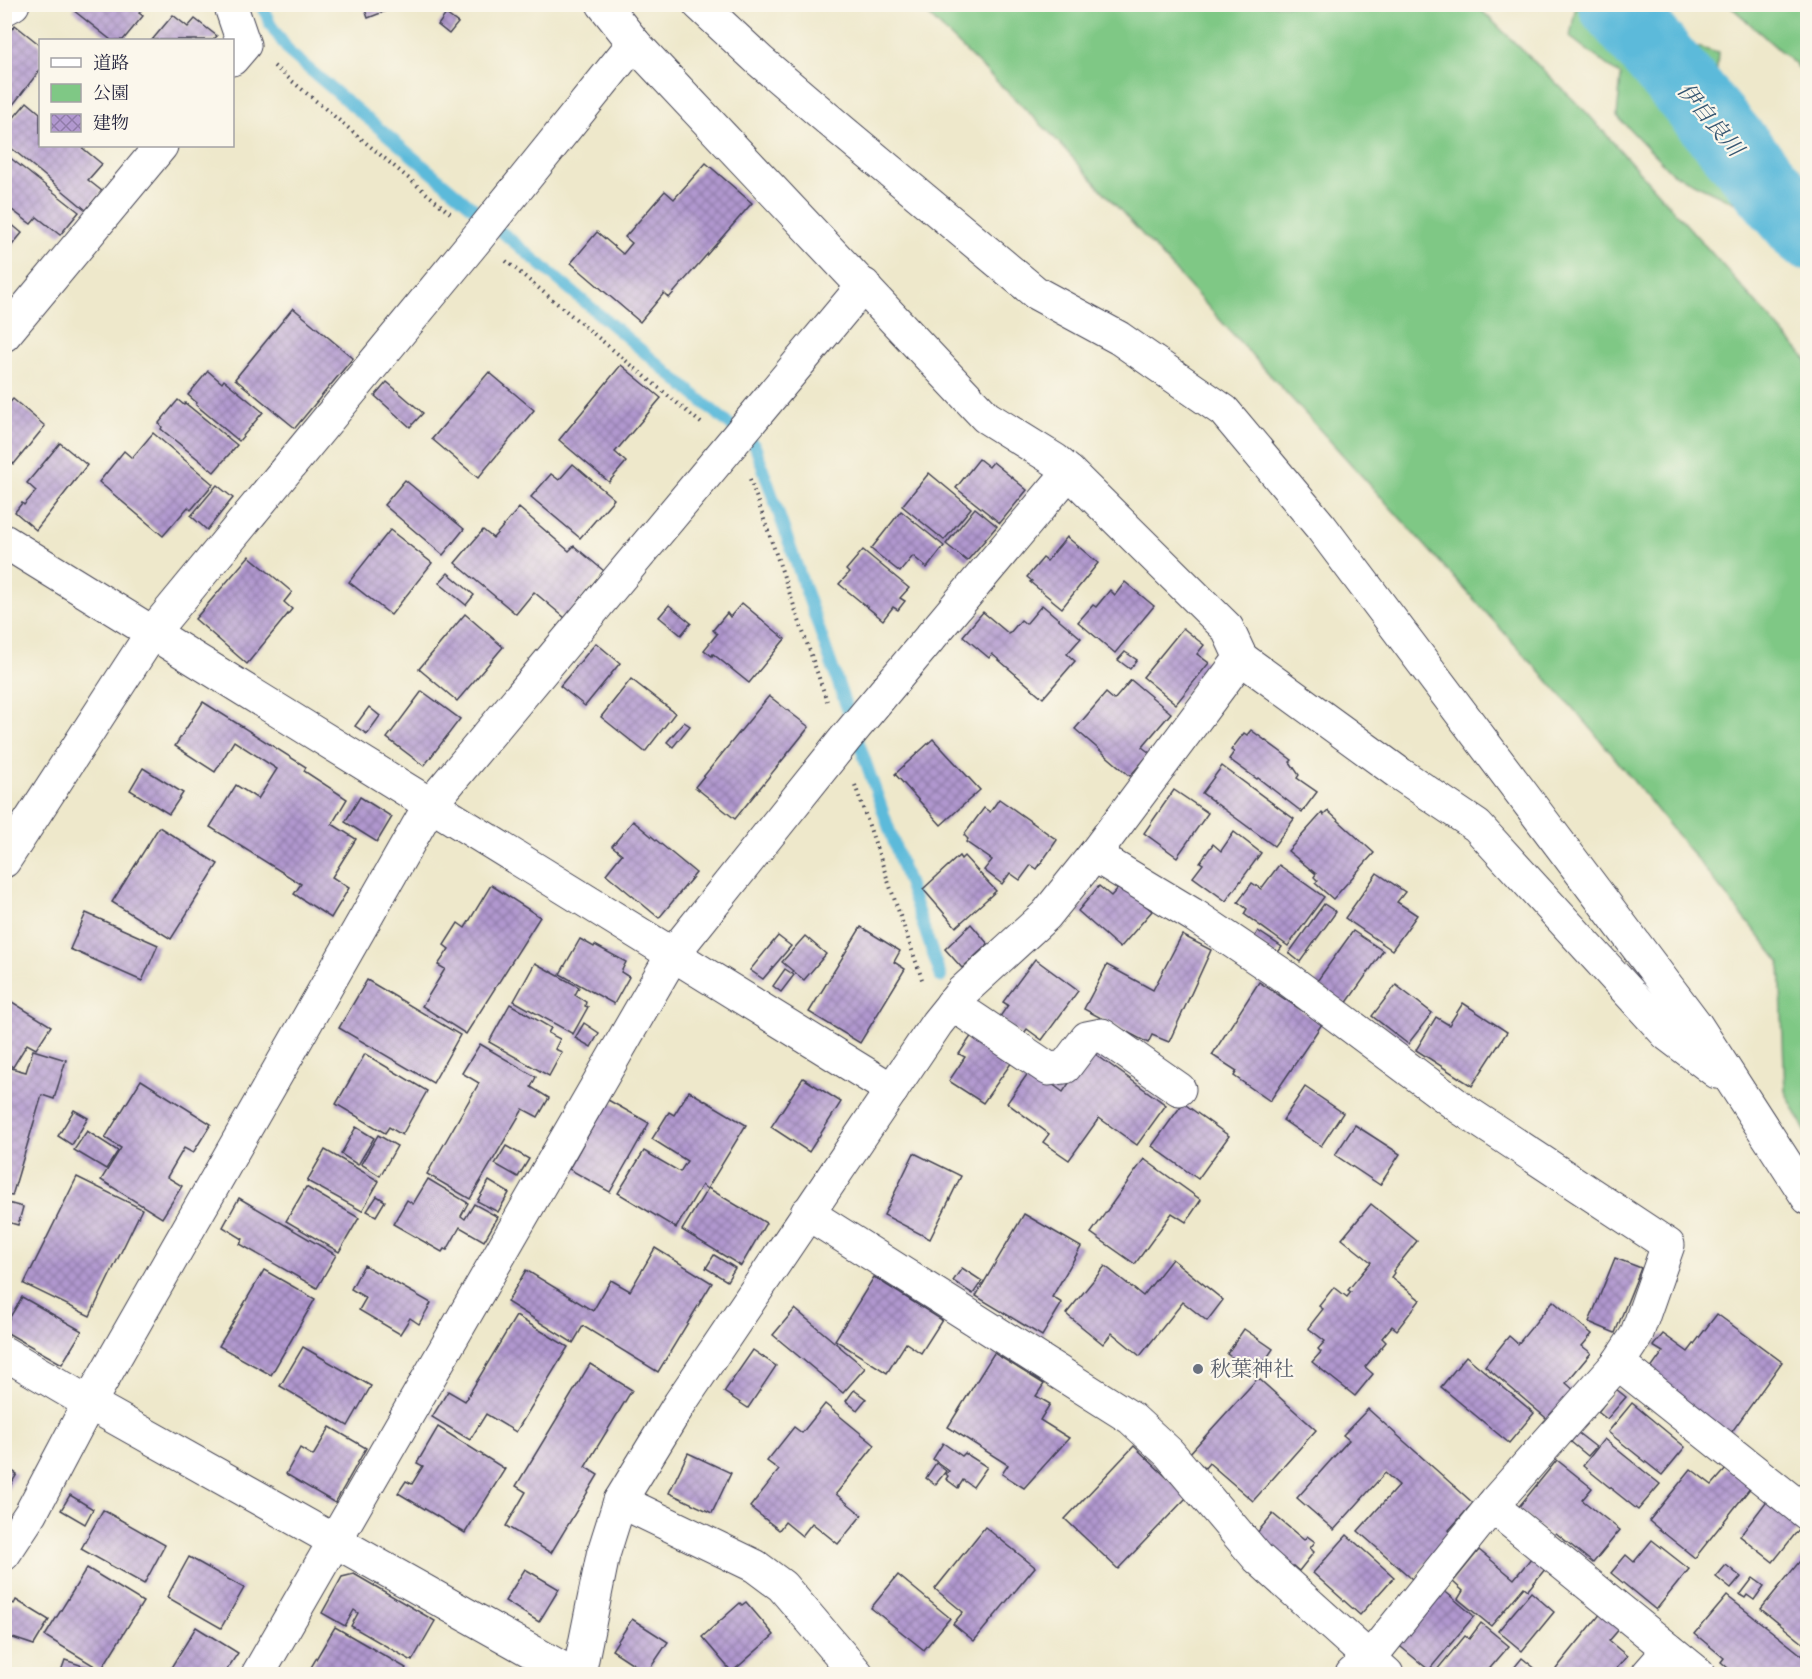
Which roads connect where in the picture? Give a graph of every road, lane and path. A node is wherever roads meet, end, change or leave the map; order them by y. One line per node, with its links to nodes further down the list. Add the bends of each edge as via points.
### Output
1 (12, 4): 5 (street)
2 (230, 4): 7 (street, via 244,45)
3 (603, 4): 6 (street)
4 (699, 4): 20 (street, via 833,124 1036,293 1119,338 1224,411 1321,527 1696,1025)
5 (4, 9)
6 (634, 43): 9 (street); 13 (street)
7 (234, 57)
8 (160, 147): 10 (street)
9 (864, 285): 11 (street, via 986,417); 15 (street)
10 (4, 335)
11 (1069, 472): 14 (street, via 1227,628); 18 (street, via 854,728)
12 (4, 541): 13 (street)
13 (152, 633): 15 (street); 17 (street)
14 (1241, 658): 16 (street); 20 (street, via 1477,826 1667,1034)
15 (430, 805): 18 (street); 27 (street)
16 (1094, 855): 19 (street, via 1046,915); 26 (street, via 1196,916 1284,976 1462,1109 1668,1245 1636,1336)
17 (4, 861)
18 (673, 954): 22 (street); 31 (street)
19 (952, 1004): 21 (street, via 1048,1069 1065,1068 1087,1038 1102,1035); 22 (street)
20 (1736, 1086): 23 (street)
21 (1179, 1089)
22 (892, 1090): 24 (street)
23 (1808, 1198)
24 (807, 1213): 28 (street); 34 (street, via 1131,1418 1169,1453 1258,1558)
25 (4, 1353): 27 (street)
26 (1618, 1363): 29 (street); 30 (street)
27 (89, 1403): 31 (street); 32 (street)
28 (620, 1500): 37 (street, via 603,1555); 38 (street, via 755,1566 782,1586)
29 (1492, 1506): 33 (street); 34 (street)
30 (1808, 1514)
31 (334, 1541): 35 (street); 36 (street)
32 (4, 1554)
33 (1669, 1650): 39 (street); 40 (street)
34 (1369, 1669)
35 (258, 1674)
36 (572, 1674)
37 (579, 1674)
38 (857, 1674)
39 (1648, 1674)
40 (1699, 1674)

